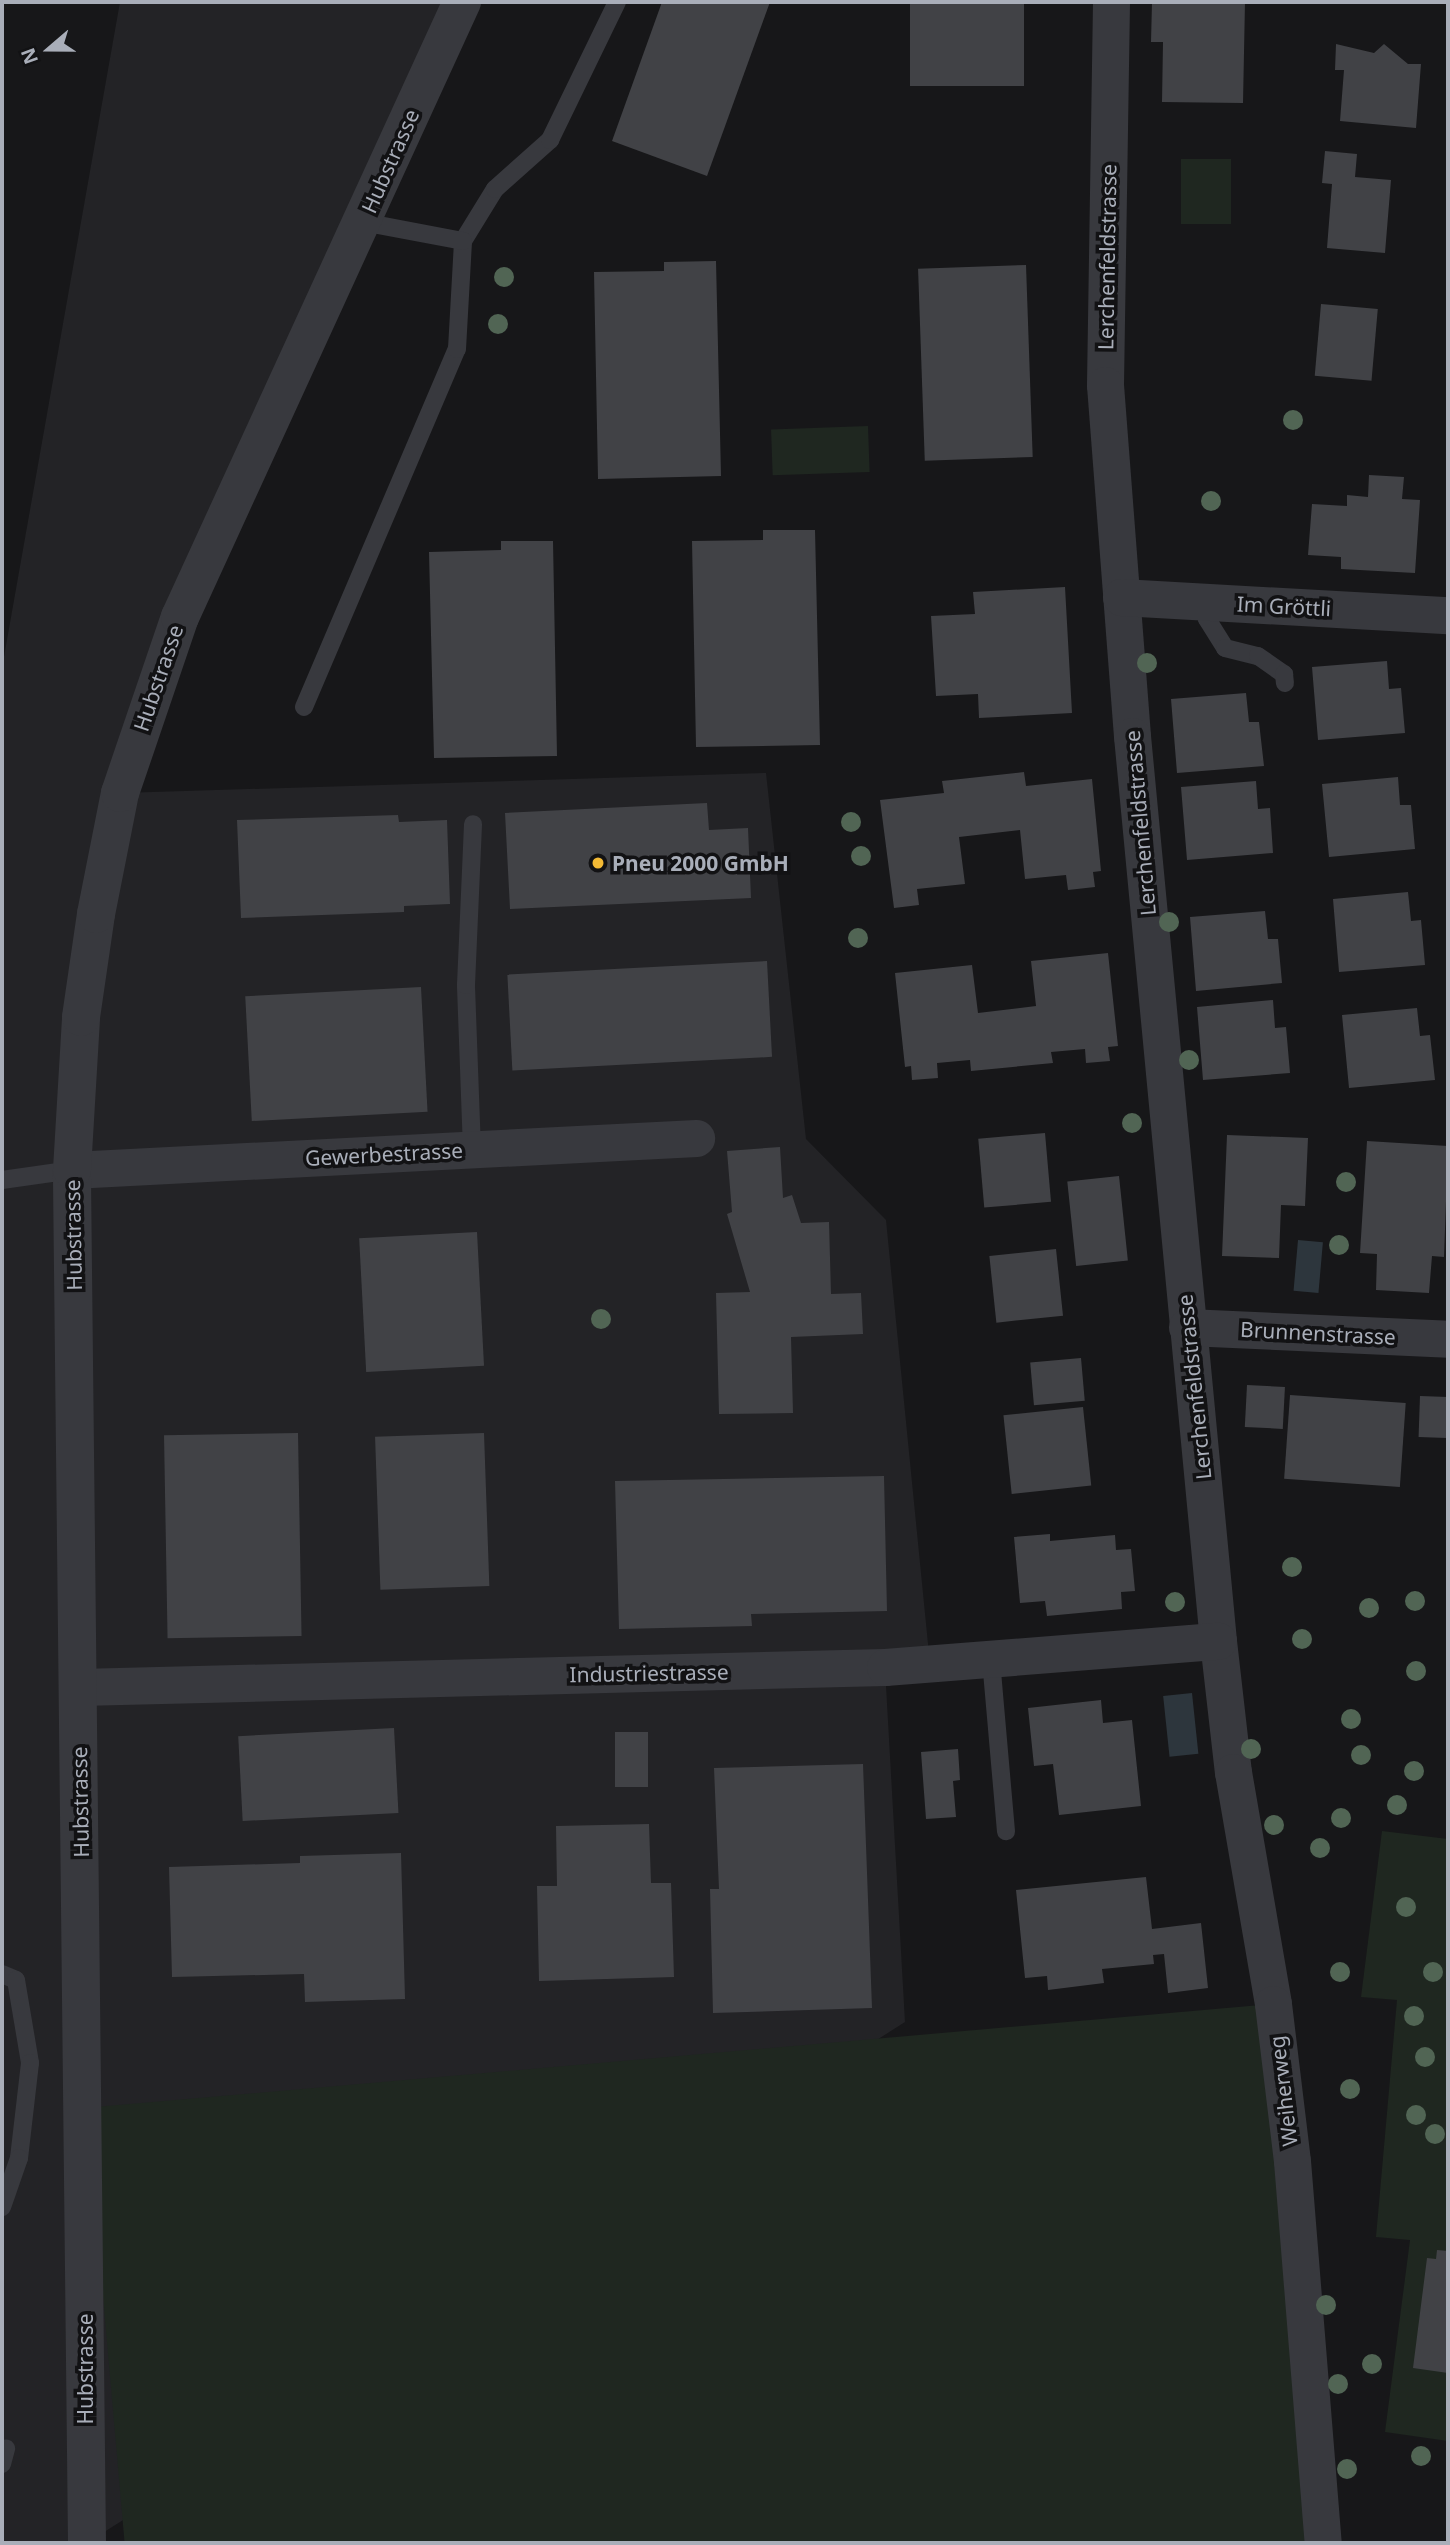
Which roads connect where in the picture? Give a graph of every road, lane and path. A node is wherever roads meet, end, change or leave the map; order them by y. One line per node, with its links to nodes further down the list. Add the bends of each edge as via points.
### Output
1 (462, 2): 4 (street, Hubstrasse)
2 (617, 2): 5 (lane, via 550,140 495,189)
3 (1111, 2): 6 (street, Lerchenfeldstrasse, via 1105,385)
4 (362, 222): 5 (lane); 14 (street, Hubstrasse, via 220,524 150,696 120,793 81,1017)
5 (463, 241): 10 (lane, via 457,349)
6 (1121, 597): 7 (street, Im Gröttli); 16 (street, Lerchenfeldstrasse)
7 (1208, 601): 8 (street, Im Gröttli); 9 (lane, via 1207,619 1225,648 1258,656 1284,674)
8 (1448, 615)
9 (1286, 683)
10 (304, 707)
11 (473, 824): 13 (lane, via 467,985)
12 (696, 1138): 13 (street, Gewerbestrasse)
13 (472, 1150): 14 (street, Gewerbestrasse)
14 (72, 1170): 15 (lane); 20 (street, Hubstrasse)
15 (2, 1180)
16 (1187, 1327): 17 (street, Brunnenstrasse); 18 (street, Lerchenfeldstrasse, via 1213,1548)
17 (1448, 1339)
18 (1218, 1642): 19 (street, Industriestrasse); 25 (street, Weiherweg, via 1233,1772 1273,2004 1292,2161)
19 (990, 1660): 20 (street, Industriestrasse, via 885,1667); 21 (lane)
20 (79, 1687): 24 (street, Hubstrasse)
21 (1006, 1830)
22 (2, 1974): 23 (lane, via 16,1980 30,2063 19,2158)
23 (2, 2207)
24 (87, 2543)
25 (1324, 2543)

